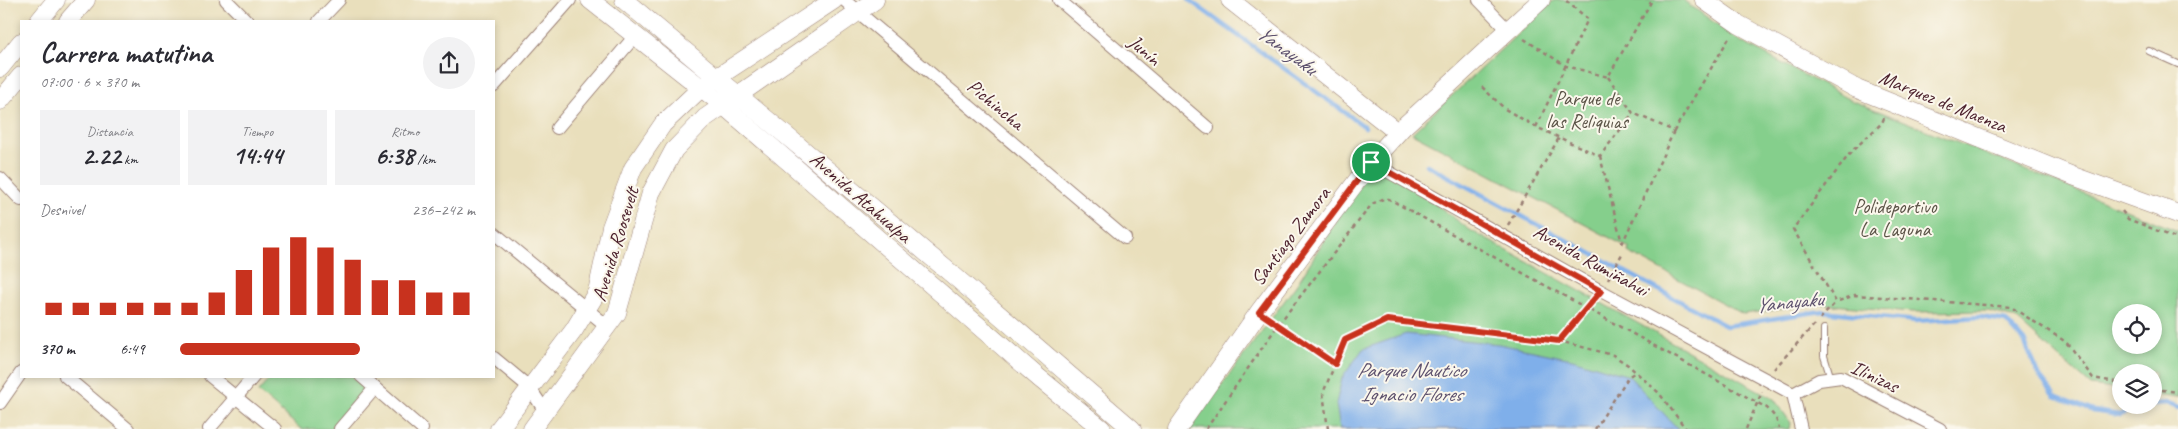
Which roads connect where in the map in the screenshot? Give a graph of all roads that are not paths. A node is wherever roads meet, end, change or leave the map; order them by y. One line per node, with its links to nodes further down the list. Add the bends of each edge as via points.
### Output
1 (56, 0): 18 (street)
2 (86, 0): 19 (street)
3 (226, 0): 20 (street)
4 (339, 0): 21 (street)
5 (570, 0): 31 (street)
6 (590, 0): 24 (street, Avenida Atahualpa)
7 (624, 0): 30 (street, Avenida Atahualpa)
8 (834, 0): 30 (street, Avenida Roosevelt)
9 (844, 0): 17 (street, Pichincha)
10 (874, 0): 17 (street, Avenida Roosevelt)
11 (1058, 0): 37 (street, Junín)
12 (1230, 0): 22 (street)
13 (1249, 0): 22 (street)
14 (1479, 0): 23 (street)
15 (1541, 0): 23 (street, Santiago Zamora)
16 (1704, 0): 42 (street, Marquez de Maenza, via 1738,24 1857,89 2073,176)
17 (858, 12): 34 (street, Avenida Roosevelt); 44 (street, Pichincha)
18 (40, 20)
19 (69, 20)
20 (246, 20)
21 (320, 20)
22 (1274, 29): 38 (street)
23 (1512, 32): 38 (street, Santiago Zamora)
24 (635, 36): 32 (street, Avenida Atahualpa); 36 (street)
25 (20, 43): 28 (street)
26 (2149, 51): 27 (lane)
27 (2178, 64)
28 (0, 68)
29 (20, 77): 33 (street)
30 (718, 77): 32 (street, Avenida Roosevelt); 34 (street, Avenida Atahualpa)
31 (495, 85)
32 (701, 88): 35 (street, Avenida Atahualpa); 45 (street, Avenida Roosevelt, via 663,124 633,168 611,227 597,292)
33 (2, 94)
34 (738, 94): 35 (street, Avenida Roosevelt); 69 (street, Avenida Atahualpa)
35 (723, 105): 46 (street, Avenida Roosevelt, via 705,118 674,150 651,194 617,313); 68 (street, Avenida Atahualpa)
36 (557, 128)
37 (1208, 128)
38 (1398, 131): 39 (street, Santiago Zamora)
39 (1373, 160): 57 (street, Avenida Rumiñahui, via 1601,291); 70 (street, Santiago Zamora, via 1259,312)
40 (0, 178): 41 (street)
41 (20, 199)
42 (2178, 214)
43 (495, 234): 45 (street)
44 (1125, 238)
45 (586, 309): 46 (street); 55 (street, Avenida Roosevelt, via 574,330)
46 (607, 326): 60 (street, Avenida Roosevelt)
47 (1824, 328): 54 (lane, via 1824,356)
48 (495, 359): 55 (street)
49 (20, 374): 59 (street)
50 (67, 378): 61 (street)
51 (212, 378): 58 (street)
52 (252, 378): 58 (street)
53 (362, 378): 56 (street)
54 (1831, 379): 57 (street, Ilinizas, via 1819,380); 72 (street, Ilinizas, via 1841,377)
55 (529, 387): 60 (street); 66 (street, Avenida Roosevelt)
56 (375, 388): 64 (street); 65 (street)
57 (1793, 394): 71 (street)
58 (236, 399): 62 (street); 63 (street)
59 (0, 403)
60 (545, 410): 67 (street, Avenida Roosevelt)
61 (128, 429)
62 (209, 429)
63 (275, 429)
64 (340, 429)
65 (422, 429)
66 (499, 429)
67 (532, 429)
68 (1102, 429)
69 (1132, 429)
70 (1177, 429)
71 (1801, 429)
72 (1940, 429)

